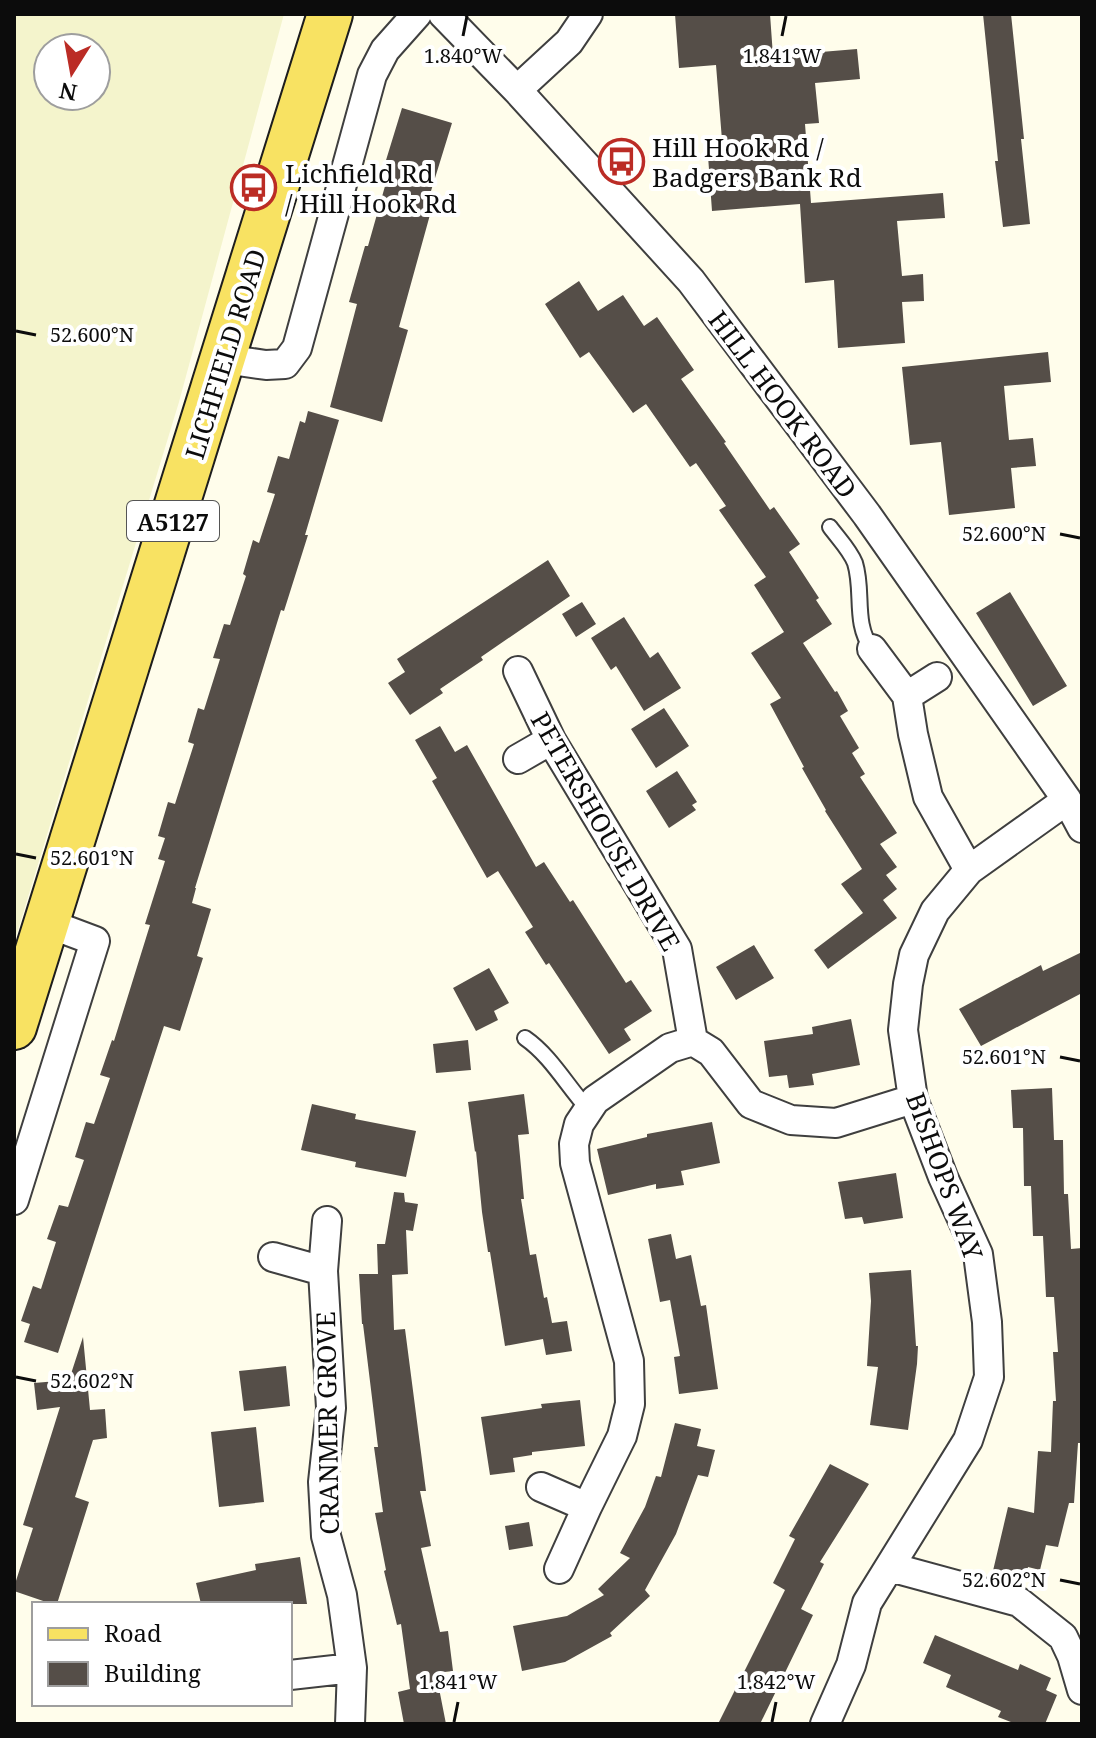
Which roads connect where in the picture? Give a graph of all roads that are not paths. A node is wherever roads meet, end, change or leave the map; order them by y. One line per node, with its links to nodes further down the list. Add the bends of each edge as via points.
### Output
1 (330, 14): 6 (main road, LICHFIELD ROAD / A5127)
2 (417, 14): 6 (street, via 385,50 372,75 297,348 285,364)
3 (443, 14): 5 (street, HILL HOOK ROAD)
4 (588, 14): 5 (street, via 569,42)
5 (517, 90): 14 (street, HILL HOOK ROAD, via 691,281 867,515)
6 (224, 359): 17 (main road, LICHFIELD ROAD / A5127)
7 (830, 527): 8 (lane, via 854,559 860,624)
8 (872, 649): 11 (street)
9 (518, 671): 12 (street, PETERSHOUSE DRIVE)
10 (937, 677): 11 (street)
11 (907, 696): 16 (street, via 928,797)
12 (551, 740): 13 (street); 20 (street, PETERSHOUSE DRIVE, via 677,949)
13 (518, 759)
14 (1067, 800): 15 (street, HILL HOOK ROAD); 16 (street, BISHOPS WAY)
15 (1082, 828)
16 (969, 870): 21 (street, BISHOPS WAY, via 935,911 914,955 903,1030)
17 (47, 923): 18 (main road, LICHFIELD ROAD / A5127); 23 (street, via 95,941)
18 (14, 1027)
19 (525, 1038): 22 (lane)
20 (693, 1041): 21 (street, via 711,1052 751,1104 791,1120 836,1123); 22 (street, via 670,1048)
21 (913, 1099): 29 (street, BISHOPS WAY, via 978,1254 989,1377 968,1440)
22 (588, 1109): 28 (street, via 574,1144 575,1163 629,1361 630,1404 622,1436)
23 (14, 1200)
24 (327, 1221): 26 (street, CRANMER GROVE)
25 (273, 1257): 26 (street)
26 (323, 1271): 31 (street, CRANMER GROVE, via 331,1408 323,1496)
27 (541, 1487): 28 (street)
28 (587, 1507): 30 (street)
29 (890, 1567): 33 (street, via 1019,1602 1069,1633); 35 (street, BISHOPS WAY, via 867,1603 851,1665)
30 (559, 1569)
31 (352, 1668): 32 (street); 34 (street, CRANMER GROVE)
32 (292, 1675)
33 (1082, 1690)
34 (350, 1724)
35 (825, 1724)

